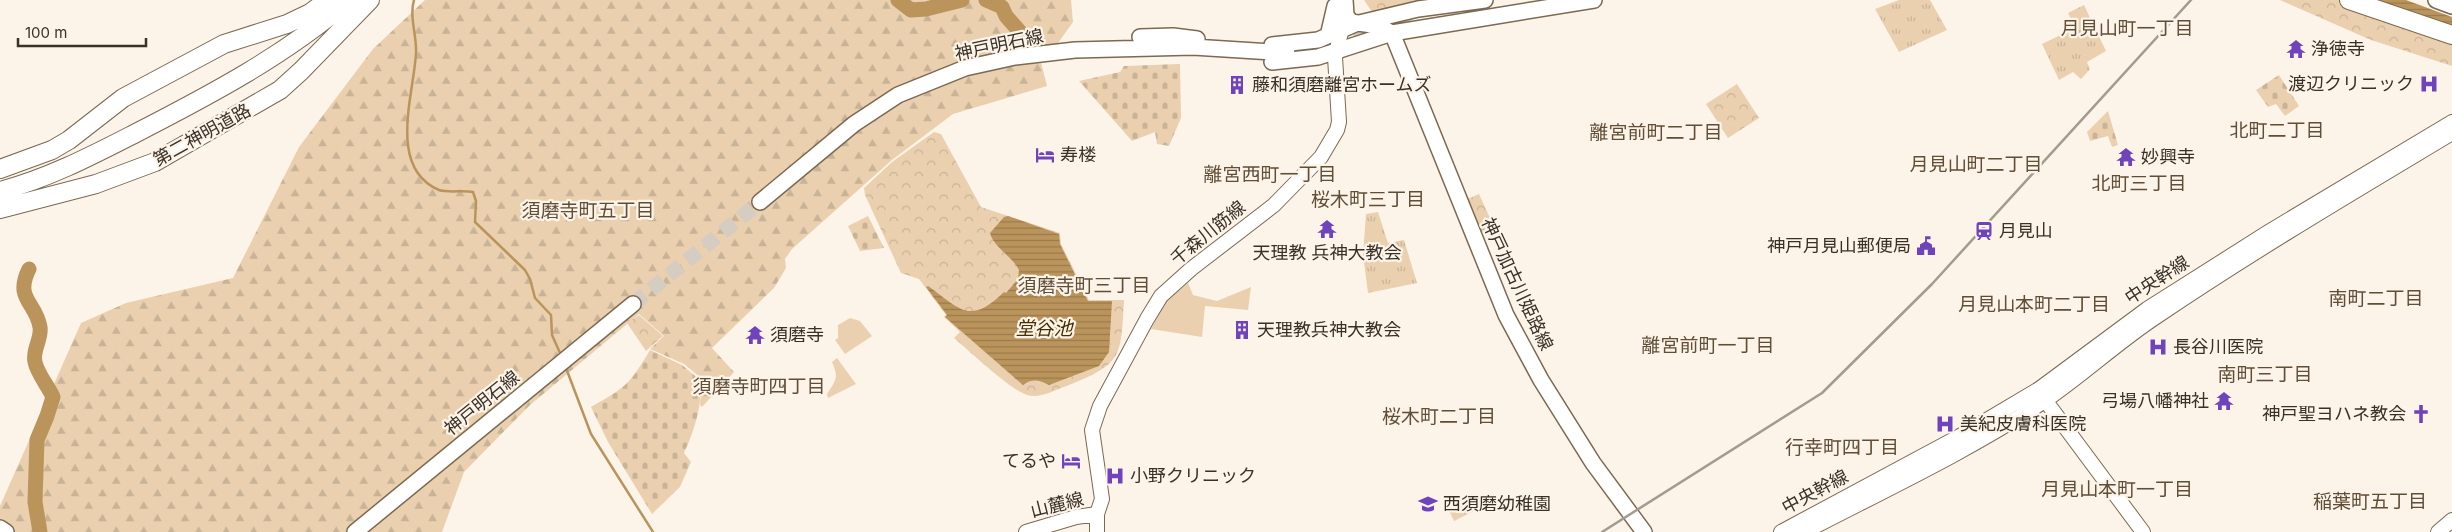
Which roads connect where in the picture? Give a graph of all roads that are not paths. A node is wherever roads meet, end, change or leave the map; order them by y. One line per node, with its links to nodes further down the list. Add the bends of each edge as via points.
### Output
1 (328, 0): 25 (highway, via 287,24 224,44 123,98 52,150)
2 (1485, 0): 13 (main road, via 1418,9)
3 (1555, 0): 12 (main road)
4 (1594, 0): 15 (main road)
5 (2341, 0): 8 (highway)
6 (2380, 0): 14 (highway)
7 (2436, 0): 11 (main road)
8 (2354, 1): 16 (highway)
9 (360, 2): 24 (highway, 第二神明道路, via 195,103); 29 (highway, 第二神明道路, via 301,71 280,90 155,162 96,184)
10 (1340, 3): 13 (main road, via 1337,22); 17 (main road)
11 (2452, 6)
12 (1411, 19)
13 (1349, 26): 15 (main road, via 1357,36); 17 (main road); 21 (street, 千森川筋線)
14 (2452, 26)
15 (1392, 33): 21 (main road); 39 (main road, 神戸加古川姫路線, via 1506,315 1541,380 1594,463)
16 (2452, 35)
17 (1328, 36): 19 (main road, via 1274,45 1173,36 1120,38); 21 (street)
18 (1146, 47): 19 (main road, 神戸明石線); 20 (main road, 神戸明石線); 21 (main road, via 1249,62)
19 (1075, 50): 28 (main road, 神戸明石線, via 1015,57 965,68 898,95 854,124)
20 (1286, 53)
21 (1333, 56): 32 (street, 千森川筋線, via 1339,122 1322,156 1274,204 1161,296 1100,406 1092,430 1102,499)
22 (2452, 122): 40 (street, 中央幹線, via 2152,305 2039,389 1960,436)
23 (2452, 133): 31 (street, 中央幹線, via 2193,292)
24 (133, 135): 26 (highway, 第二神明道路, via 87,152); 27 (highway, 第二神明道路, via 64,170)
25 (0, 169)
26 (0, 173)
27 (0, 191)
28 (760, 202)
29 (0, 210)
30 (633, 304): 36 (main road, 神戸明石線)
31 (2046, 400): 41 (street, 中央幹線, via 1959,453); 42 (street)
32 (1097, 514): 37 (street, 山麓線); 38 (street, 千森川筋線)
33 (2452, 520): 43 (street)
34 (0, 528): 35 (main road)
35 (6, 532)
36 (355, 532)
37 (1026, 532)
38 (1097, 532)
39 (1644, 532)
40 (1781, 532)
41 (1804, 532)
42 (2143, 532)
43 (2438, 532)

